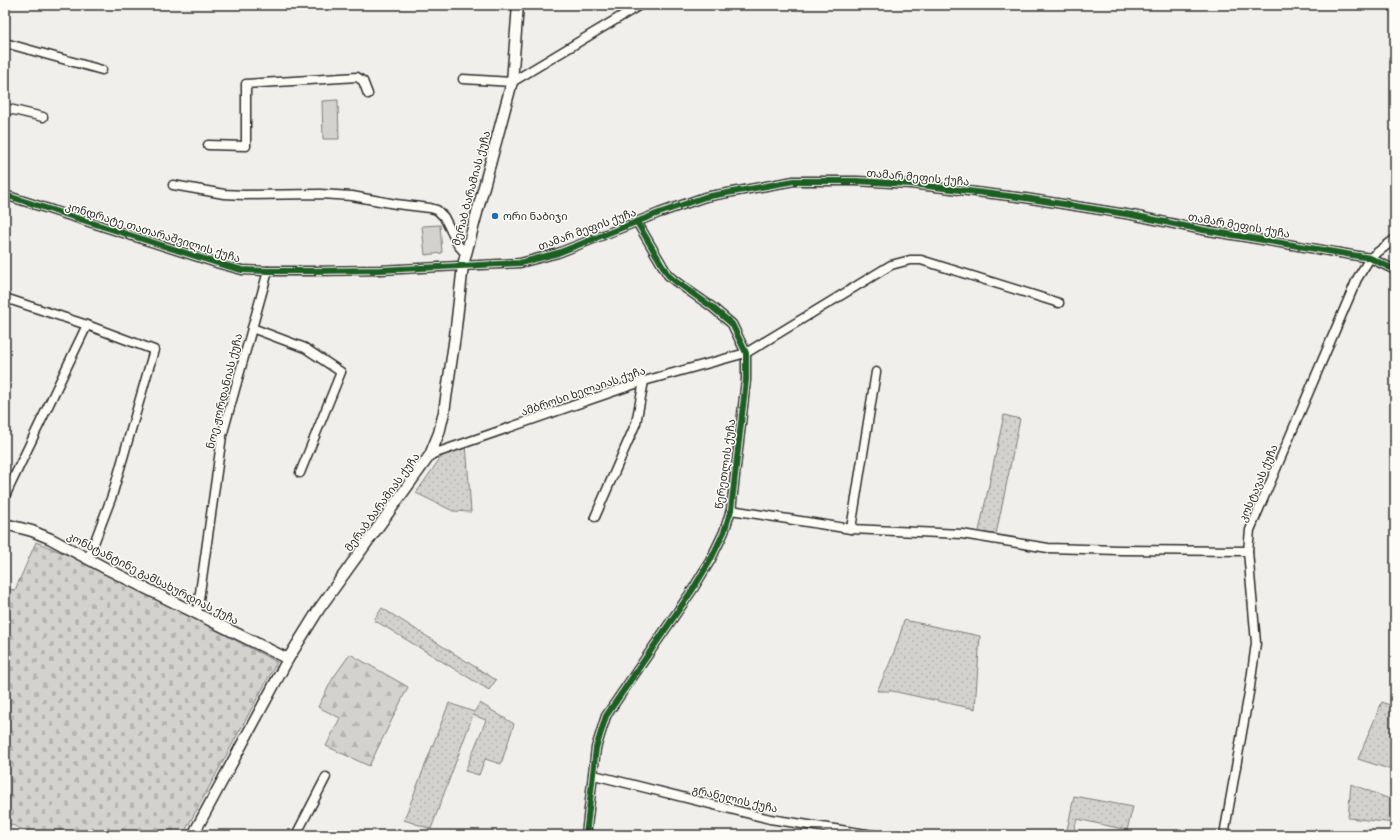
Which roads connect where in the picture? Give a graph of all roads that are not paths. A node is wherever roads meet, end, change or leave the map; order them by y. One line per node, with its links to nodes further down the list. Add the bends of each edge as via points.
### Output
1 (518, 5): 6 (main road, მერაბ ბარამიას ქუჩა)
2 (640, 5): 6 (street)
3 (5, 42): 4 (street)
4 (102, 70)
5 (463, 79): 6 (street)
6 (512, 82): 15 (main road, მერაბ ბარამიას ქუჩა)
7 (368, 94): 10 (street, via 364,81 357,77 246,84 246,146)
8 (5, 108): 9 (street)
9 (43, 117)
10 (208, 145)
11 (173, 185): 15 (street, via 224,194 320,194 430,208 437,210 444,217 458,245)
12 (5, 195): 19 (street, კონდრატე თათარაშვილის ქუჩა, via 220,264 242,270)
13 (637, 222): 16 (street, თამარ მეფის ქუჩა, via 705,197 794,181 856,181 895,183 1072,205); 17 (street, თამარ მეფის ქუჩა, via 558,253 520,263); 24 (street, წერეთლის ქუჩა, via 668,275 732,324)
14 (1395, 239): 16 (street, კოსტავას ქუჩა)
15 (466, 254): 17 (main road, მერაბ ბარამიას ქუჩა)
16 (1370, 258): 18 (street, თამარ მეფის ქუჩა); 34 (street, კოსტავას ქუჩა, via 1357,279 1250,530)
17 (465, 265): 19 (street, კონდრატე თათარაშვილის ქუჩა); 27 (main road, მერაბ ბარამიას ქუჩა, via 444,412)
18 (1395, 270)
19 (268, 272): 23 (street, ნოე ჟორდანიას ქუჩა)
20 (5, 298): 22 (street)
21 (1059, 303): 24 (street, ამბროსი ხელაიას ქუჩა, via 921,260 910,260 891,265)
22 (87, 325): 29 (street); 35 (street, via 154,350 112,496)
23 (252, 328): 28 (street, via 305,348 341,372); 36 (street, ნოე ჟორდანიას ქუჩა, via 222,436)
24 (746, 353): 26 (street, ამბროსი ხელაიას ქუჩა); 30 (street, წერეთლის ქუჩა, via 746,380)
25 (876, 372): 33 (street)
26 (644, 381): 27 (street, ამბროსი ხელაიას ქუჩა); 31 (street, via 636,423)
27 (430, 455): 37 (main road, მერაბ ბარამიას ქუჩა, via 319,609)
28 (300, 473)
29 (5, 496)
30 (731, 510): 33 (street); 38 (street, წერეთლის ქუჩა, via 710,561 606,716 596,748)
31 (595, 517)
32 (5, 524): 35 (main road, კონსტანტინე გამსახურდიას ქუჩა, via 32,531)
33 (851, 529): 34 (street, via 962,534 1048,548)
34 (1248, 551): 44 (street, კოსტავას ქუჩა, via 1256,643)
35 (88, 559): 36 (main road, კონსტანტინე გამსახურდიას ქუჩა)
36 (197, 614): 37 (main road, კონსტანტინე გამსახურდიას ქუჩა)
37 (288, 659): 40 (main road, მერაბ ბარამიას ქუჩა)
38 (594, 775): 42 (street, წერეთლის ქუჩა); 43 (street, გრანელის ქუჩა, via 770,819)
39 (326, 777): 41 (street)
40 (193, 835)
41 (296, 835)
42 (586, 835)
43 (873, 835)
44 (1224, 835)

